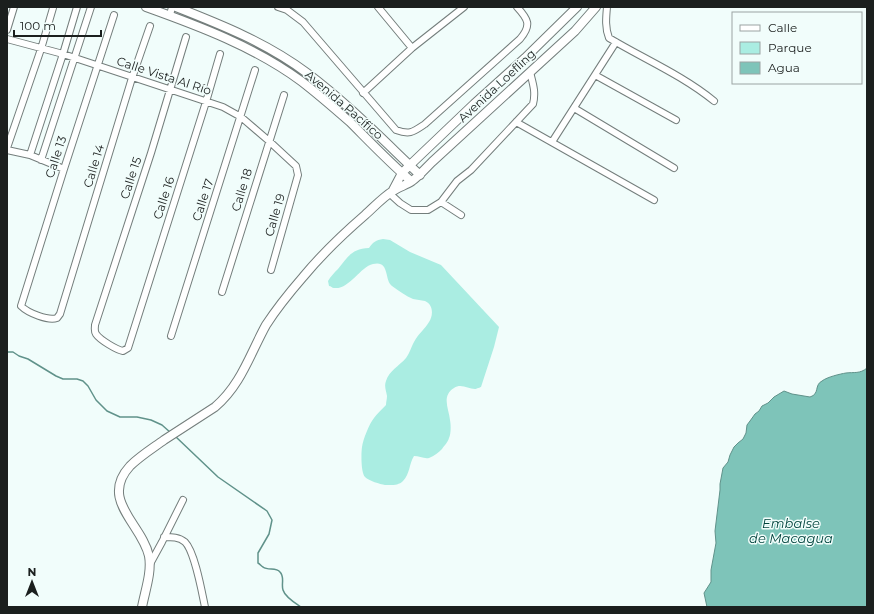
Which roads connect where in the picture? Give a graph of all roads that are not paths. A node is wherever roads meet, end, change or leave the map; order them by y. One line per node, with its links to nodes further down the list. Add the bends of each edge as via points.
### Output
1 (14, 7): 18 (street)
2 (77, 7): 24 (street)
3 (91, 7): 26 (street)
4 (146, 7): 16 (street, Avenida Pacífico)
5 (172, 7): 16 (street)
6 (176, 7): 46 (street, Avenida Pacífico, via 240,33 306,72 352,110)
7 (278, 7): 33 (street, via 287,10 303,22)
8 (378, 7): 22 (street)
9 (464, 7): 22 (street)
10 (517, 7): 33 (street, via 526,17 526,32 425,124 414,131 405,134 396,130)
11 (577, 7): 46 (street, Avenida Loefling)
12 (596, 7): 29 (street, Avenida Loefling, via 575,31)
13 (607, 7): 21 (street, via 606,32 609,38)
14 (53, 8): 23 (street)
15 (114, 15): 27 (street, Calle 13)
16 (170, 16): 50 (street, Avenida Pacífico, via 236,42 300,80 350,122)
17 (150, 26): 31 (street, Calle 14)
18 (7, 30)
19 (186, 37): 32 (street, Calle 15)
20 (7, 39): 23 (street, Calle Vista Al Río)
21 (616, 42): 30 (street); 35 (street, via 680,77)
22 (412, 48): 33 (street)
23 (41, 49): 24 (street, Calle Vista Al Río); 43 (street)
24 (63, 54): 26 (street, Calle Vista Al Río); 44 (street)
25 (220, 54): 36 (street, Calle 16)
26 (74, 59): 27 (street, Calle Vista Al Río); 45 (street)
27 (98, 66): 31 (street, Calle Vista Al Río); 49 (street, Calle 13)
28 (255, 70): 38 (street, Calle 17)
29 (530, 72): 40 (street, via 535,97 533,104); 51 (street, Avenida Loefling)
30 (595, 75): 37 (street); 39 (street)
31 (132, 78): 32 (street, Calle Vista Al Río); 59 (street, Calle 14, via 60,314 52,320 28,312)
32 (170, 90): 36 (street, Calle Vista Al Río); 61 (street, Calle 15, via 95,325 97,336 118,350)
33 (363, 93)
34 (284, 95): 41 (street, Calle 18)
35 (714, 101)
36 (206, 102): 38 (street, Calle Vista Al Río, via 223,107); 61 (street, Calle 16)
37 (574, 108): 42 (street); 48 (street)
38 (241, 117): 41 (street, Calle Vista Al Río); 60 (street, Calle 17)
39 (676, 120)
40 (516, 122): 42 (street); 55 (street, via 471,170 457,181)
41 (269, 141): 47 (street, Calle Vista Al Río); 58 (street, Calle 18)
42 (552, 142): 54 (street)
43 (7, 149): 44 (street)
44 (30, 156): 45 (street)
45 (41, 160): 49 (street)
46 (410, 165): 50 (street, Avenida Loefling); 51 (street, Avenida Pacífico)
47 (296, 166): 57 (street, Calle 19, via 298,175)
48 (674, 168)
49 (64, 169): 59 (street, Calle 13)
50 (402, 174): 52 (street, Avenida Pacífico); 53 (street, Avenida Loefling)
51 (420, 174): 52 (street, Avenida Loefling)
52 (412, 181): 53 (street, Avenida Loefling)
53 (391, 192): 55 (street, via 400,203 411,210 428,210); 64 (street, via 330,248 282,302 261,334 240,378 226,396 215,407 140,457 124,475 119,486 121,503 145,545)
54 (654, 200)
55 (441, 202): 56 (street)
56 (461, 215)
57 (271, 270)
58 (222, 292)
59 (21, 306)
60 (171, 336)
61 (128, 348)
62 (184, 500): 63 (street)
63 (164, 537): 64 (street); 66 (street, via 180,539 188,547)
64 (150, 564): 65 (street)
65 (142, 607)
66 (205, 607)

